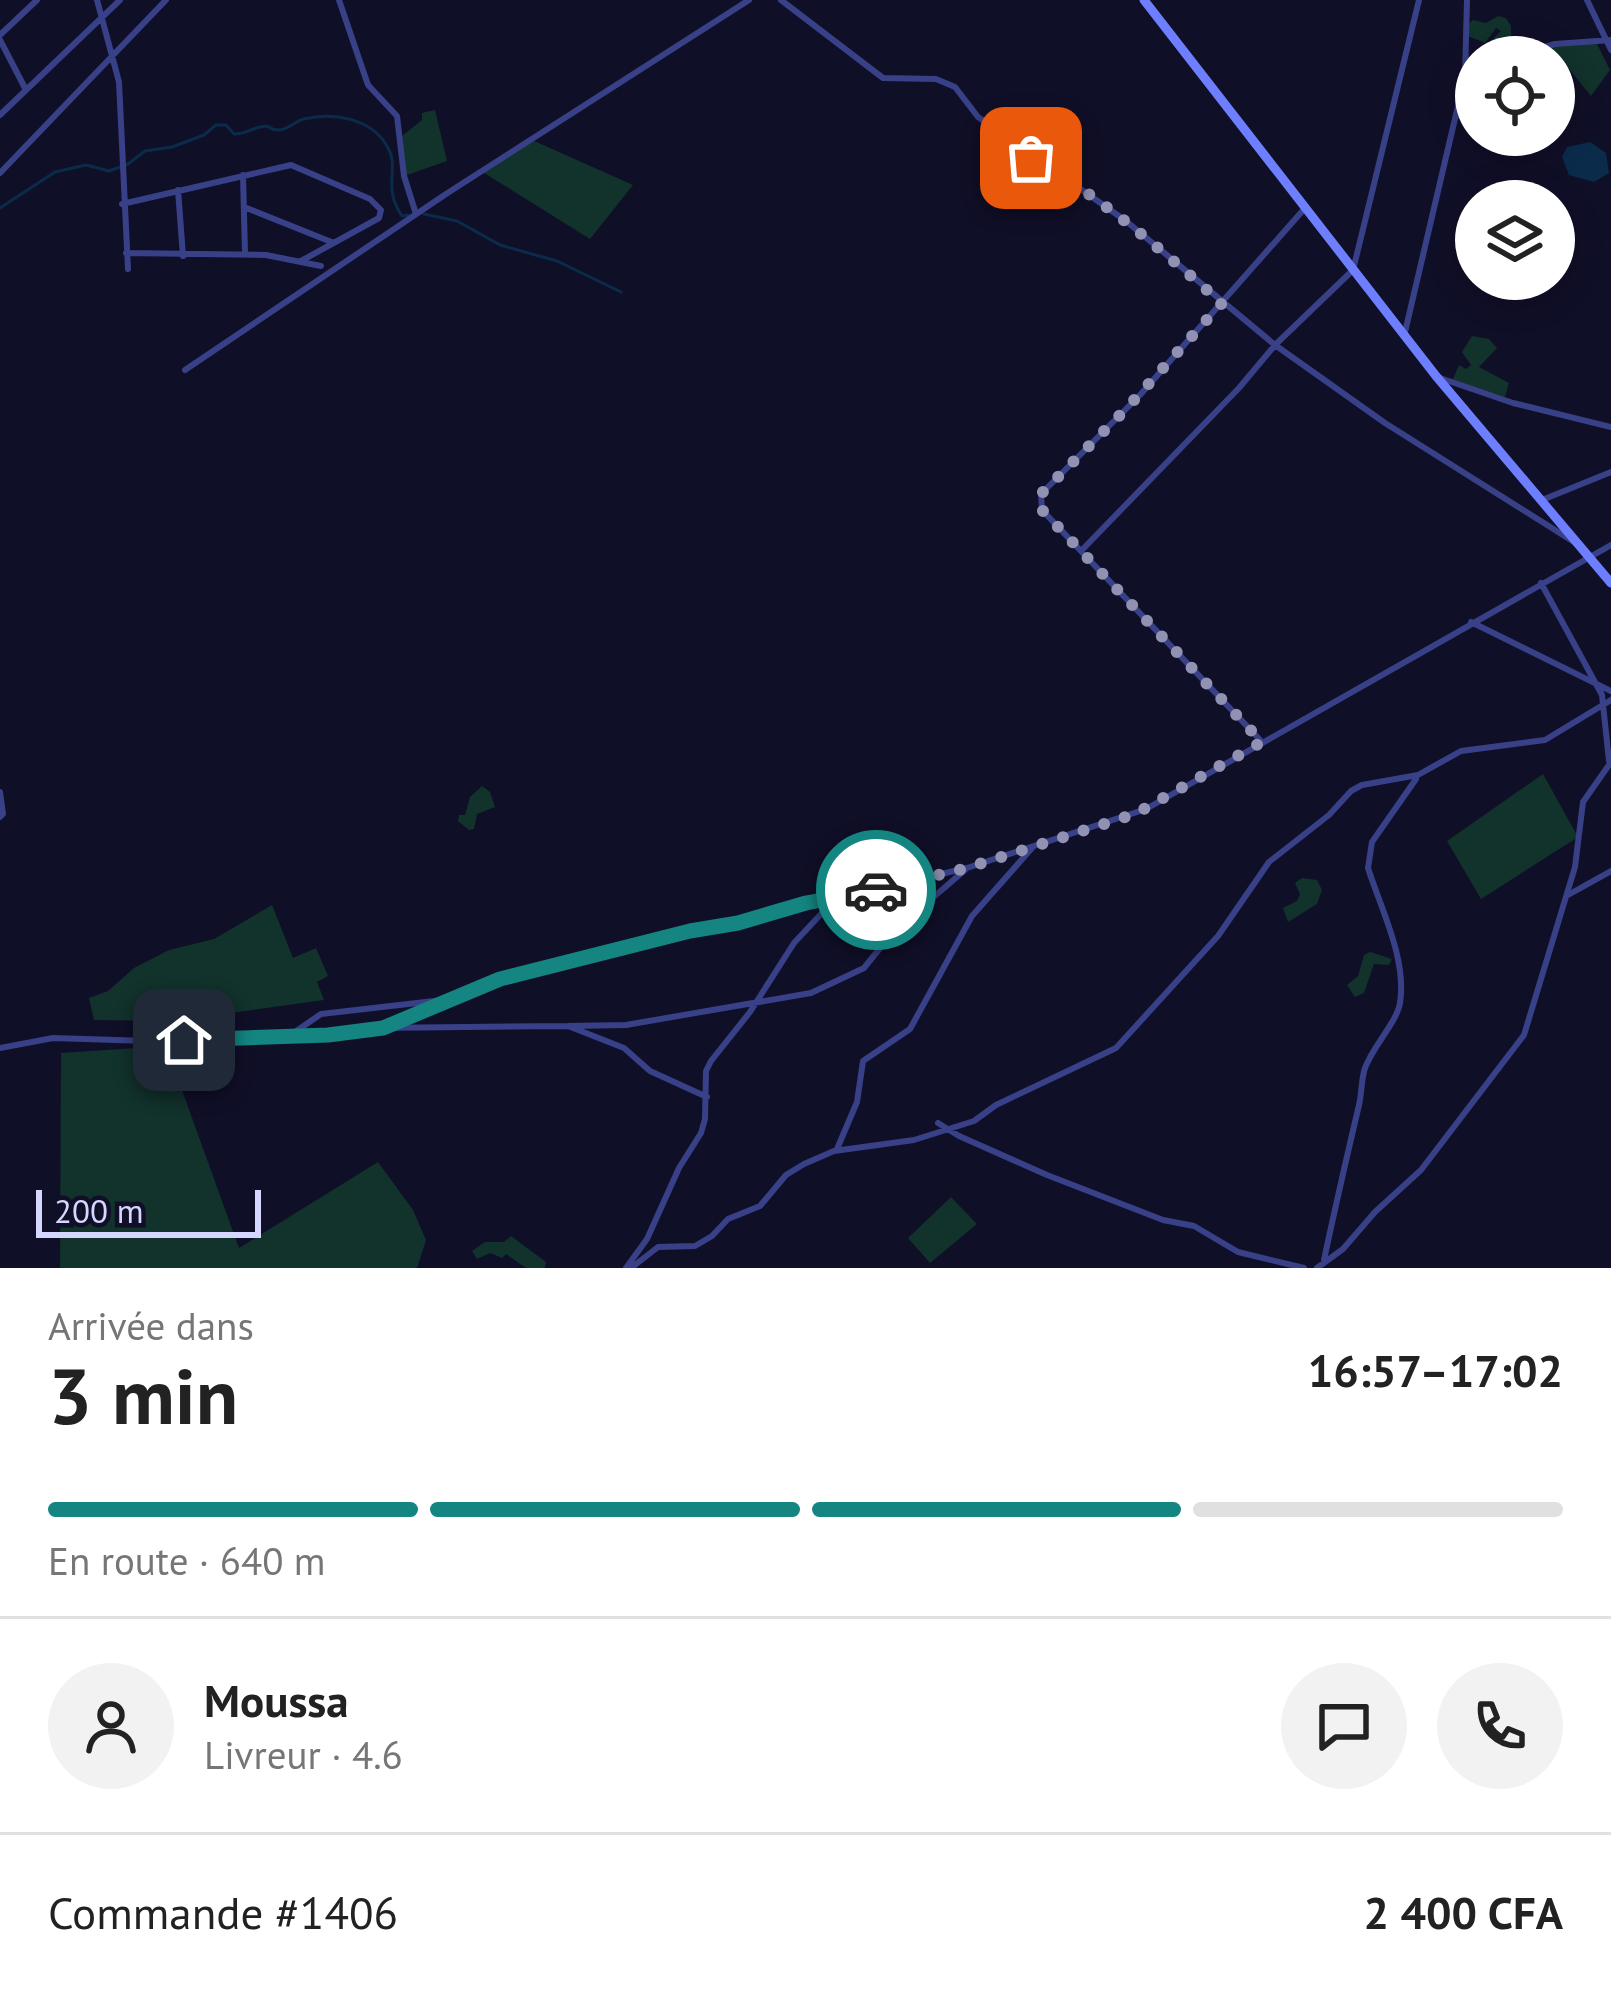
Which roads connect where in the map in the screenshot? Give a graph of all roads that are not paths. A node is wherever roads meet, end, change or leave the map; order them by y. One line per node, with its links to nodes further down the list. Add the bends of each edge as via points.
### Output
1 (37, 0): 14 (street)
2 (97, 0): 12 (street)
3 (120, 0): 12 (street)
4 (166, 0): 18 (street)
5 (339, 0): 28 (street, via 368,85 397,116)
6 (749, 0): 28 (street)
7 (781, 0): 37 (street, via 883,78 956,86 978,117 1126,220)
8 (1144, 0): 27 (main road)
9 (1419, 0): 36 (street)
10 (1467, 0): 13 (street)
11 (1587, 0): 15 (street)
12 (102, 17): 18 (street); 19 (street)
13 (1466, 36)
14 (0, 38): 19 (street)
15 (1608, 40): 16 (street); 17 (street)
16 (1575, 42)
17 (1611, 50)
18 (114, 57): 22 (street); 25 (street)
19 (26, 89): 20 (street)
20 (0, 115)
21 (1455, 122): 38 (street)
22 (0, 173)
23 (243, 175): 24 (street); 26 (street); 29 (street, via 291,165 376,203 380,218)
24 (178, 190): 25 (street); 32 (street)
25 (122, 204): 30 (street)
26 (244, 207): 29 (street); 31 (street)
27 (1305, 208): 36 (main road); 37 (street)
28 (416, 214): 40 (street)
29 (334, 243): 33 (street)
30 (126, 253): 32 (street); 35 (street)
31 (245, 254): 32 (street); 33 (street)
32 (183, 256)
33 (301, 261): 34 (street)
34 (321, 266)
35 (128, 269)
36 (1353, 271): 38 (main road); 39 (street)
37 (1222, 303): 39 (street); 47 (street, via 1041,494 1042,510)
38 (1404, 335): 41 (main road)
39 (1275, 345): 45 (street); 47 (street)
40 (185, 370)
41 (1436, 376): 42 (street); 44 (main road)
42 (1611, 427)
43 (1611, 472): 44 (street)
44 (1541, 500): 45 (main road)
45 (1580, 545): 48 (main road)
46 (1611, 545): 48 (street)
47 (1081, 551): 54 (street)
48 (1589, 556): 49 (street); 50 (main road)
49 (1541, 583): 51 (street); 52 (street)
50 (1611, 583)
51 (1472, 622): 52 (street); 54 (street)
52 (1596, 685): 53 (street); 53 (street)
53 (1609, 699): 55 (street); 56 (street, via 1553,737 1461,752)
54 (1262, 742): 59 (street, via 1146,809)
55 (1610, 763): 62 (street, via 1583,802)
56 (1418, 776): 72 (street, via 1351,791 1269,862 1219,936 1116,1048); 74 (street, via 1369,855 1400,1000 1363,1072)
57 (0, 791): 58 (street)
58 (0, 817)
59 (1034, 845): 60 (street); 73 (street, via 972,916 910,1029 863,1061 857,1102)
60 (967, 868): 63 (street); 65 (street, via 892,932 864,968 811,993)
61 (1611, 871): 62 (street)
62 (1565, 897): 74 (street, via 1517,1045 1421,1171)
63 (835, 899): 64 (street, via 599,952); 65 (street)
64 (442, 1000): 67 (street); 68 (street, via 321,1014)
65 (757, 1002): 66 (street); 70 (street, via 711,1061)
66 (568, 1026): 67 (street); 70 (street)
67 (383, 1028): 68 (street)
68 (289, 1036): 69 (street, via 53,1038)
69 (0, 1048)
70 (707, 1096): 75 (street, via 701,1133)
71 (938, 1123): 72 (street)
72 (949, 1129): 73 (street); 76 (street, via 1070,1184 1194,1226 1238,1252)
73 (834, 1151): 75 (street, via 786,1175 760,1205 695,1246 658,1247)
74 (1320, 1266)
75 (628, 1268)
76 (1304, 1268)

